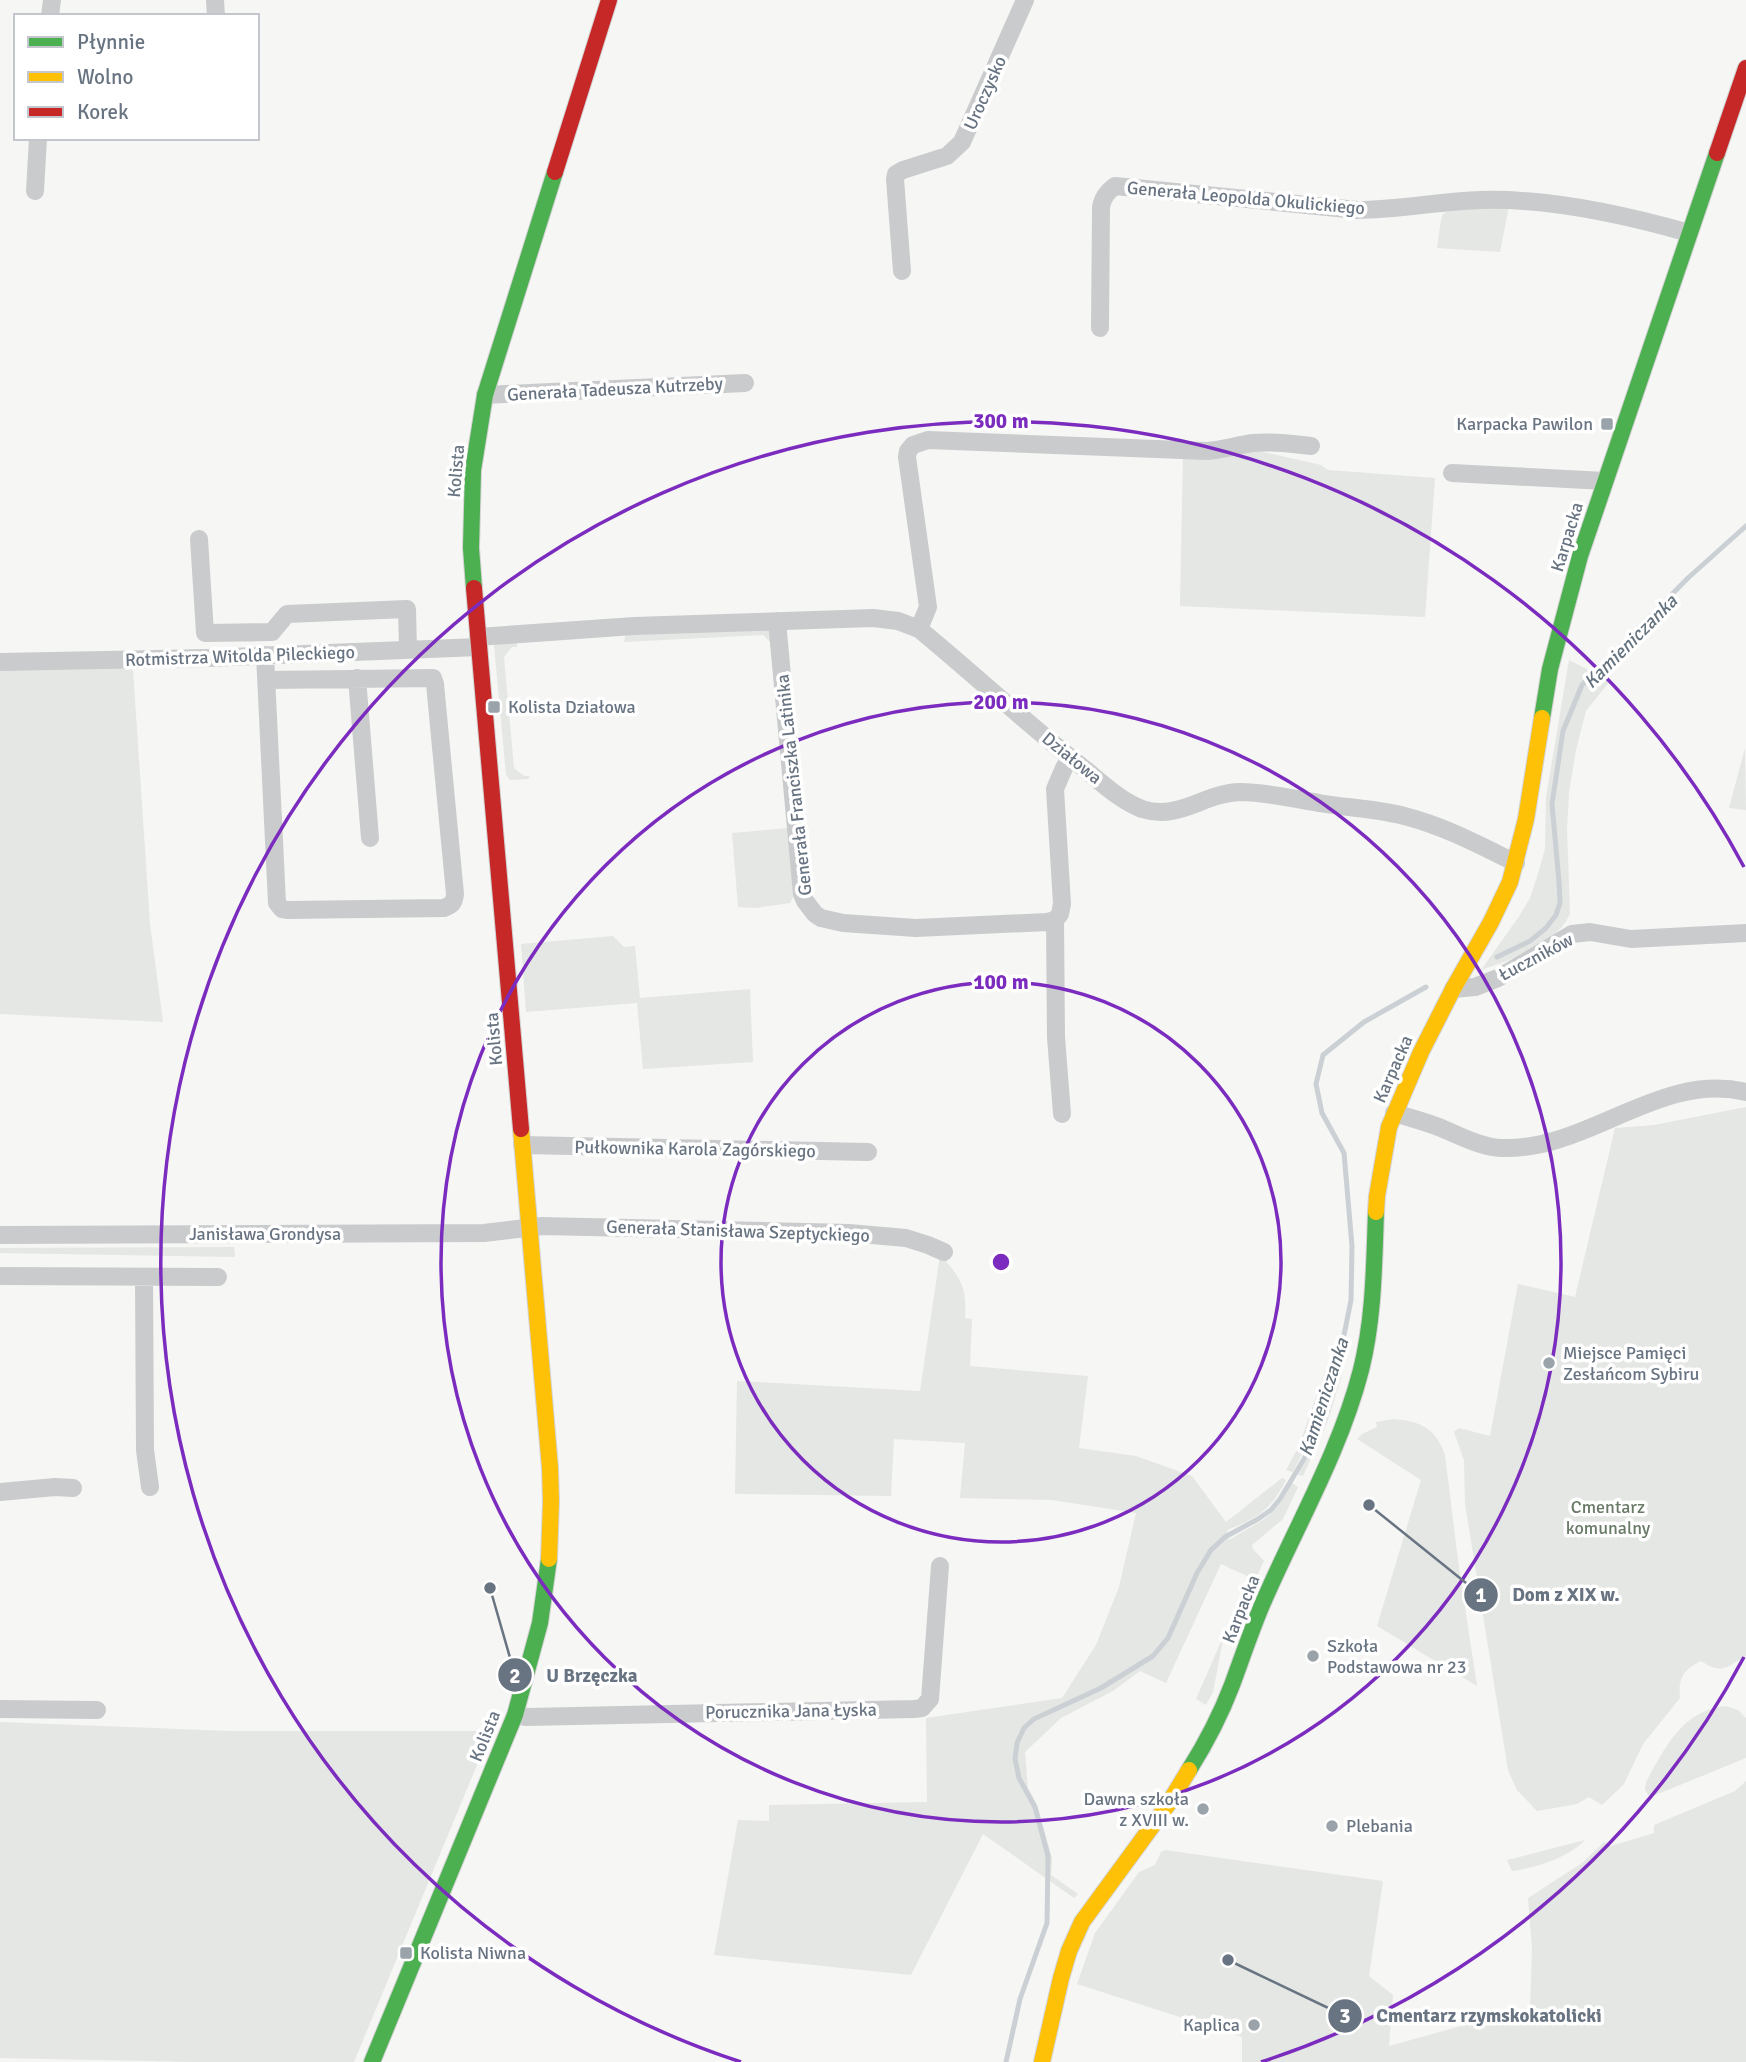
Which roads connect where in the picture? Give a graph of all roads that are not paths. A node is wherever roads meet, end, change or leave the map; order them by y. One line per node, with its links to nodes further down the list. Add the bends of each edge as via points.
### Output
1 (609, 0): 10 (street, Kolista)
2 (1025, 0): 7 (street, Uroczysko, via 962,142 947,156 896,174)
3 (1746, 68): 6 (street, Karpacka)
4 (38, 140): 5 (street)
5 (35, 191)
6 (1689, 233): 8 (street, Generała Leopolda Okulickiego, via 1594,211 1528,202 1482,200 1357,210 1115,186 1102,199 1101,207); 13 (street, Karpacka)
7 (902, 271)
8 (1100, 328)
9 (745, 383): 10 (street, Generała Tadeusza Kutrzeby)
10 (485, 395): 17 (street, Kolista, via 473,470 471,548)
11 (1311, 446): 16 (street, via 1255,443 1207,451 920,442 907,457 928,607)
12 (1452, 473): 13 (street)
13 (1605, 481): 25 (street, Karpacka, via 1550,669)
14 (199, 539): 18 (street, via 205,633 272,632 287,614 407,609)
15 (777, 621): 16 (street, Działowa, via 873,618); 17 (street, Działowa, via 634,626); 26 (street, Generała Franciszka Latinika, via 802,894 810,909 821,918 843,923 916,928)
16 (919, 629): 23 (street, Działowa)
17 (479, 642): 18 (street, Rotmistrza Witolda Pileckiego); 32 (street, Kolista)
18 (408, 650): 19 (street, Rotmistrza Witolda Pileckiego)
19 (265, 655): 20 (street, Rotmistrza Witolda Pileckiego); 22 (street)
20 (0, 662)
21 (357, 678): 22 (street); 22 (street, via 433,678 455,894 454,902 444,908 282,909 276,898); 24 (street)
22 (267, 680)
23 (1071, 758): 25 (street, Działowa, via 1123,799 1155,812 1179,811 1224,794 1255,793 1409,817); 26 (street, via 1055,789 1062,904)
24 (370, 838)
25 (1516, 863): 28 (street, Karpacka, via 1502,902)
26 (1055, 920): 31 (street)
27 (1746, 933): 28 (street, Łuczników, via 1631,939 1590,932 1572,934 1498,978)
28 (1453, 989): 30 (street, Karpacka)
29 (1746, 1092): 30 (street, via 1718,1088 1687,1091 1568,1136 1504,1148)
30 (1394, 1113): 48 (street, Karpacka, via 1377,1196 1370,1325 1343,1424 1205,1746 1078,1931 1061,1978)
31 (1062, 1114)
32 (522, 1145): 33 (street, Pułkownika Karola Zagórskiego); 34 (street, Kolista)
33 (867, 1152)
34 (529, 1228): 35 (street, Janisława Grondysa, via 484,1233); 36 (street, Generała Stanisława Szeptyckiego, via 849,1233 906,1238); 46 (street, Kolista, via 552,1527 541,1624)
35 (0, 1234)
36 (944, 1252)
37 (0, 1276): 38 (street)
38 (144, 1277): 39 (street); 40 (street, via 145,1450)
39 (218, 1278)
40 (150, 1487)
41 (73, 1488): 42 (street)
42 (0, 1492)
43 (940, 1566): 46 (street, Porucznika Jana Łyska, via 930,1699 922,1708)
44 (0, 1709): 45 (street)
45 (97, 1710)
46 (515, 1714): 47 (street, Kolista)
47 (372, 2062)
48 (1042, 2062)

